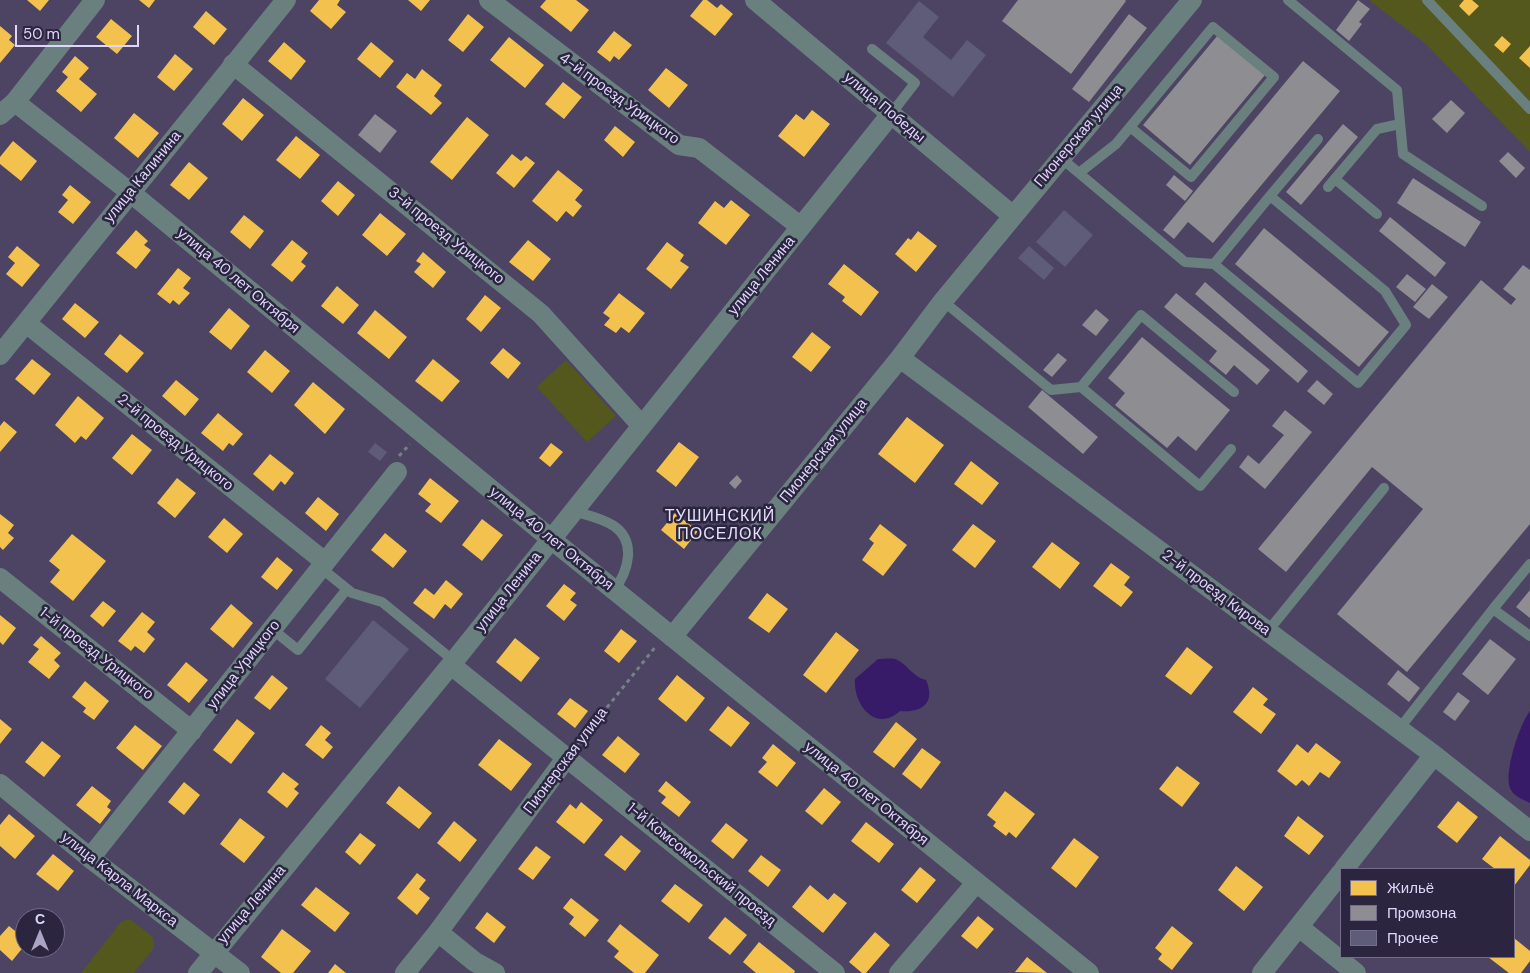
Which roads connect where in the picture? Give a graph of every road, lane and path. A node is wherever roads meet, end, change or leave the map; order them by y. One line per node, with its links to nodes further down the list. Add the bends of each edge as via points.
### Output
1 (95, 0): 10 (street)
2 (286, 0): 9 (street, улица Калинина)
3 (488, 0): 23 (street, 4-й проезд Урицкого, via 678,145 699,148)
4 (755, 0): 12 (street, улица Победы)
5 (1192, 0): 16 (street, Пионерская улица)
6 (1288, 0): 13 (lane, via 1397,90)
7 (1427, 0): 11 (lane)
8 (872, 49): 12 (lane, via 915,83)
9 (233, 64): 18 (street, улица Калинина); 31 (street, 3-й проезд Урицкого, via 541,314)
10 (7, 108): 18 (street, улица 40 лет Октября)
11 (1530, 109)
12 (891, 114): 22 (street, улица Победы); 23 (street, улица Ленина)
13 (1400, 124): 20 (lane, via 1402,154); 21 (lane, via 1377,129 1332,183)
14 (1130, 127): 14 (lane, via 1191,177 1274,78 1213,27); 17 (lane, via 1116,144)
15 (1318, 139): 19 (lane)
16 (1061, 158): 17 (lane); 22 (street, Пионерская улица)
17 (1079, 173): 24 (lane, via 1185,262)
18 (131, 193): 26 (street, улица Калинина); 32 (street, улица 40 лет Октября)
19 (1270, 196): 24 (lane); 24 (lane, via 1385,291 1406,325 1358,383)
20 (1482, 206)
21 (1376, 214)
22 (1013, 216): 25 (street, Пионерская улица)
23 (801, 226): 31 (street, улица Ленина)
24 (1214, 264)
25 (942, 301): 28 (street, Пионерская улица); 29 (lane, via 1051,390)
26 (26, 323): 27 (street, улица Калинина); 39 (street, 2-й проезд Урицкого)
27 (0, 355)
28 (900, 358): 45 (street, 2-й проезд Кирова); 47 (street, Пионерская улица)
29 (1080, 387): 30 (lane, via 1141,315); 33 (lane, via 1200,486)
30 (1234, 392)
31 (642, 426): 36 (street, улица Ленина)
32 (421, 432): 34 (path, via 400,455); 37 (street, улица 40 лет Октября)
33 (1231, 449)
34 (397, 472): 39 (street, улица Урицкого)
35 (1384, 488): 45 (lane)
36 (573, 511): 37 (street, улица Ленина); 42 (lane, via 602,519 616,527 623,537 628,550 628,566)
37 (551, 539): 42 (street, улица 40 лет Октября); 48 (street, улица Ленина)
38 (1530, 564): 43 (lane)
39 (323, 565): 41 (lane); 44 (street, улица Урицкого)
40 (0, 578): 50 (street, 1-й проезд Урицкого)
41 (347, 589): 44 (lane, via 298,650); 48 (lane, via 382,602)
42 (614, 590): 47 (street, улица 40 лет Октября)
43 (1494, 609): 46 (lane); 49 (lane)
44 (272, 629): 50 (street, улица Урицкого)
45 (1268, 631): 49 (street, 2-й проезд Кирова)
46 (1530, 636)
47 (672, 637): 52 (path, Пионерская улица, via 658,643); 58 (street, улица 40 лет Октября)
48 (453, 663): 52 (street); 61 (street, улица Ленина)
49 (1399, 729): 51 (street, 2-й проезд Кирова)
50 (192, 731): 55 (street, улица Урицкого)
51 (1434, 755): 54 (street, 2-й проезд Кирова); 56 (street)
52 (568, 757): 60 (street, Пионерская улица); 66 (street, 1-й Комсомольский проезд)
53 (0, 784): 55 (street, улица Карла Маркса)
54 (1530, 831)
55 (90, 858): 61 (street, улица Карла Маркса)
56 (1345, 868)
57 (1340, 874): 59 (street)
58 (976, 883): 67 (street); 68 (street, улица 40 лет Октября)
59 (1299, 927): 69 (street); 70 (street)
60 (438, 932): 64 (street, Пионерская улица); 65 (street, via 475,962)
61 (213, 953): 62 (street, улица Ленина); 63 (street, улица Карла Маркса)
62 (198, 973)
63 (240, 973)
64 (405, 973)
65 (495, 973)
66 (835, 973)
67 (899, 973)
68 (1089, 973)
69 (1262, 973)
70 (1356, 973)

